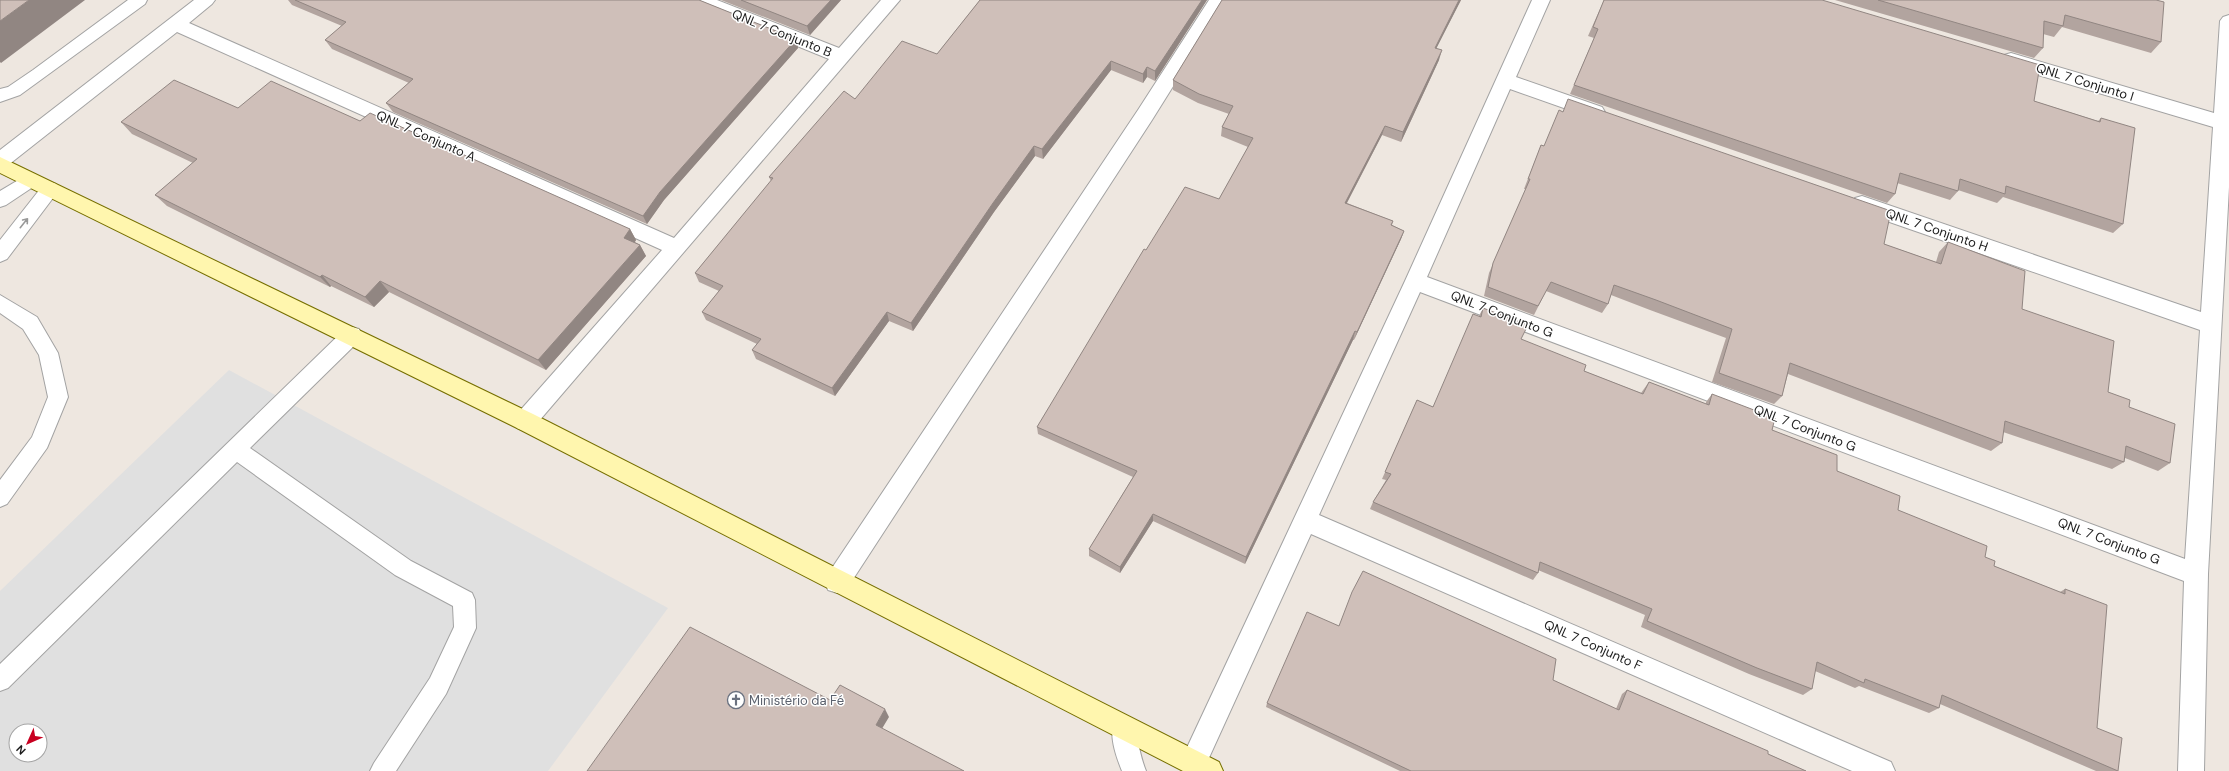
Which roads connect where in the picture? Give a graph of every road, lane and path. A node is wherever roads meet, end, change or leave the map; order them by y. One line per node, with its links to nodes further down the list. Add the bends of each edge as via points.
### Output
1 (139, 0): 12 (lane, via 39,74 14,91)
2 (206, 0): 8 (street)
3 (700, 0): 10 (street, QNL 7 Conjunto B)
4 (891, 0): 10 (street)
5 (1218, 0): 31 (street)
6 (1542, 0): 11 (street)
7 (2229, 21): 14 (street)
8 (175, 24): 15 (street); 20 (street, QNL 7 Conjunto A)
9 (1993, 55): 14 (street, QNL 7 Conjunto I)
10 (842, 57): 20 (street)
11 (1504, 80): 13 (street); 22 (street)
12 (0, 96)
13 (1610, 117)
14 (2223, 123): 24 (street)
15 (0, 162): 16 (street)
16 (30, 180): 17 (street); 19 (lane)
17 (50, 190): 21 (lane, one-way to 17); 25 (street)
18 (1843, 198): 24 (street, QNL 7 Conjunto H)
19 (0, 200)
20 (678, 248): 26 (street)
21 (0, 254)
22 (1415, 281): 29 (street); 30 (street, QNL 7 Conjunto G)
23 (0, 304): 28 (lane, via 30,323 48,353 58,397 40,442)
24 (2212, 325): 30 (street)
25 (352, 335): 26 (street); 27 (lane)
26 (525, 421): 31 (street)
27 (235, 449): 32 (lane); 35 (lane, via 403,568 464,600 465,628 438,686)
28 (0, 497)
29 (1305, 520): 34 (street); 37 (street, QNL 7 Conjunto F)
30 (2196, 574): 38 (street)
31 (837, 582): 33 (street)
32 (0, 680)
33 (1123, 727): 34 (street); 36 (lane)
34 (1202, 767)
35 (382, 771)
36 (1134, 771)
37 (1882, 771)
38 (2191, 771)

